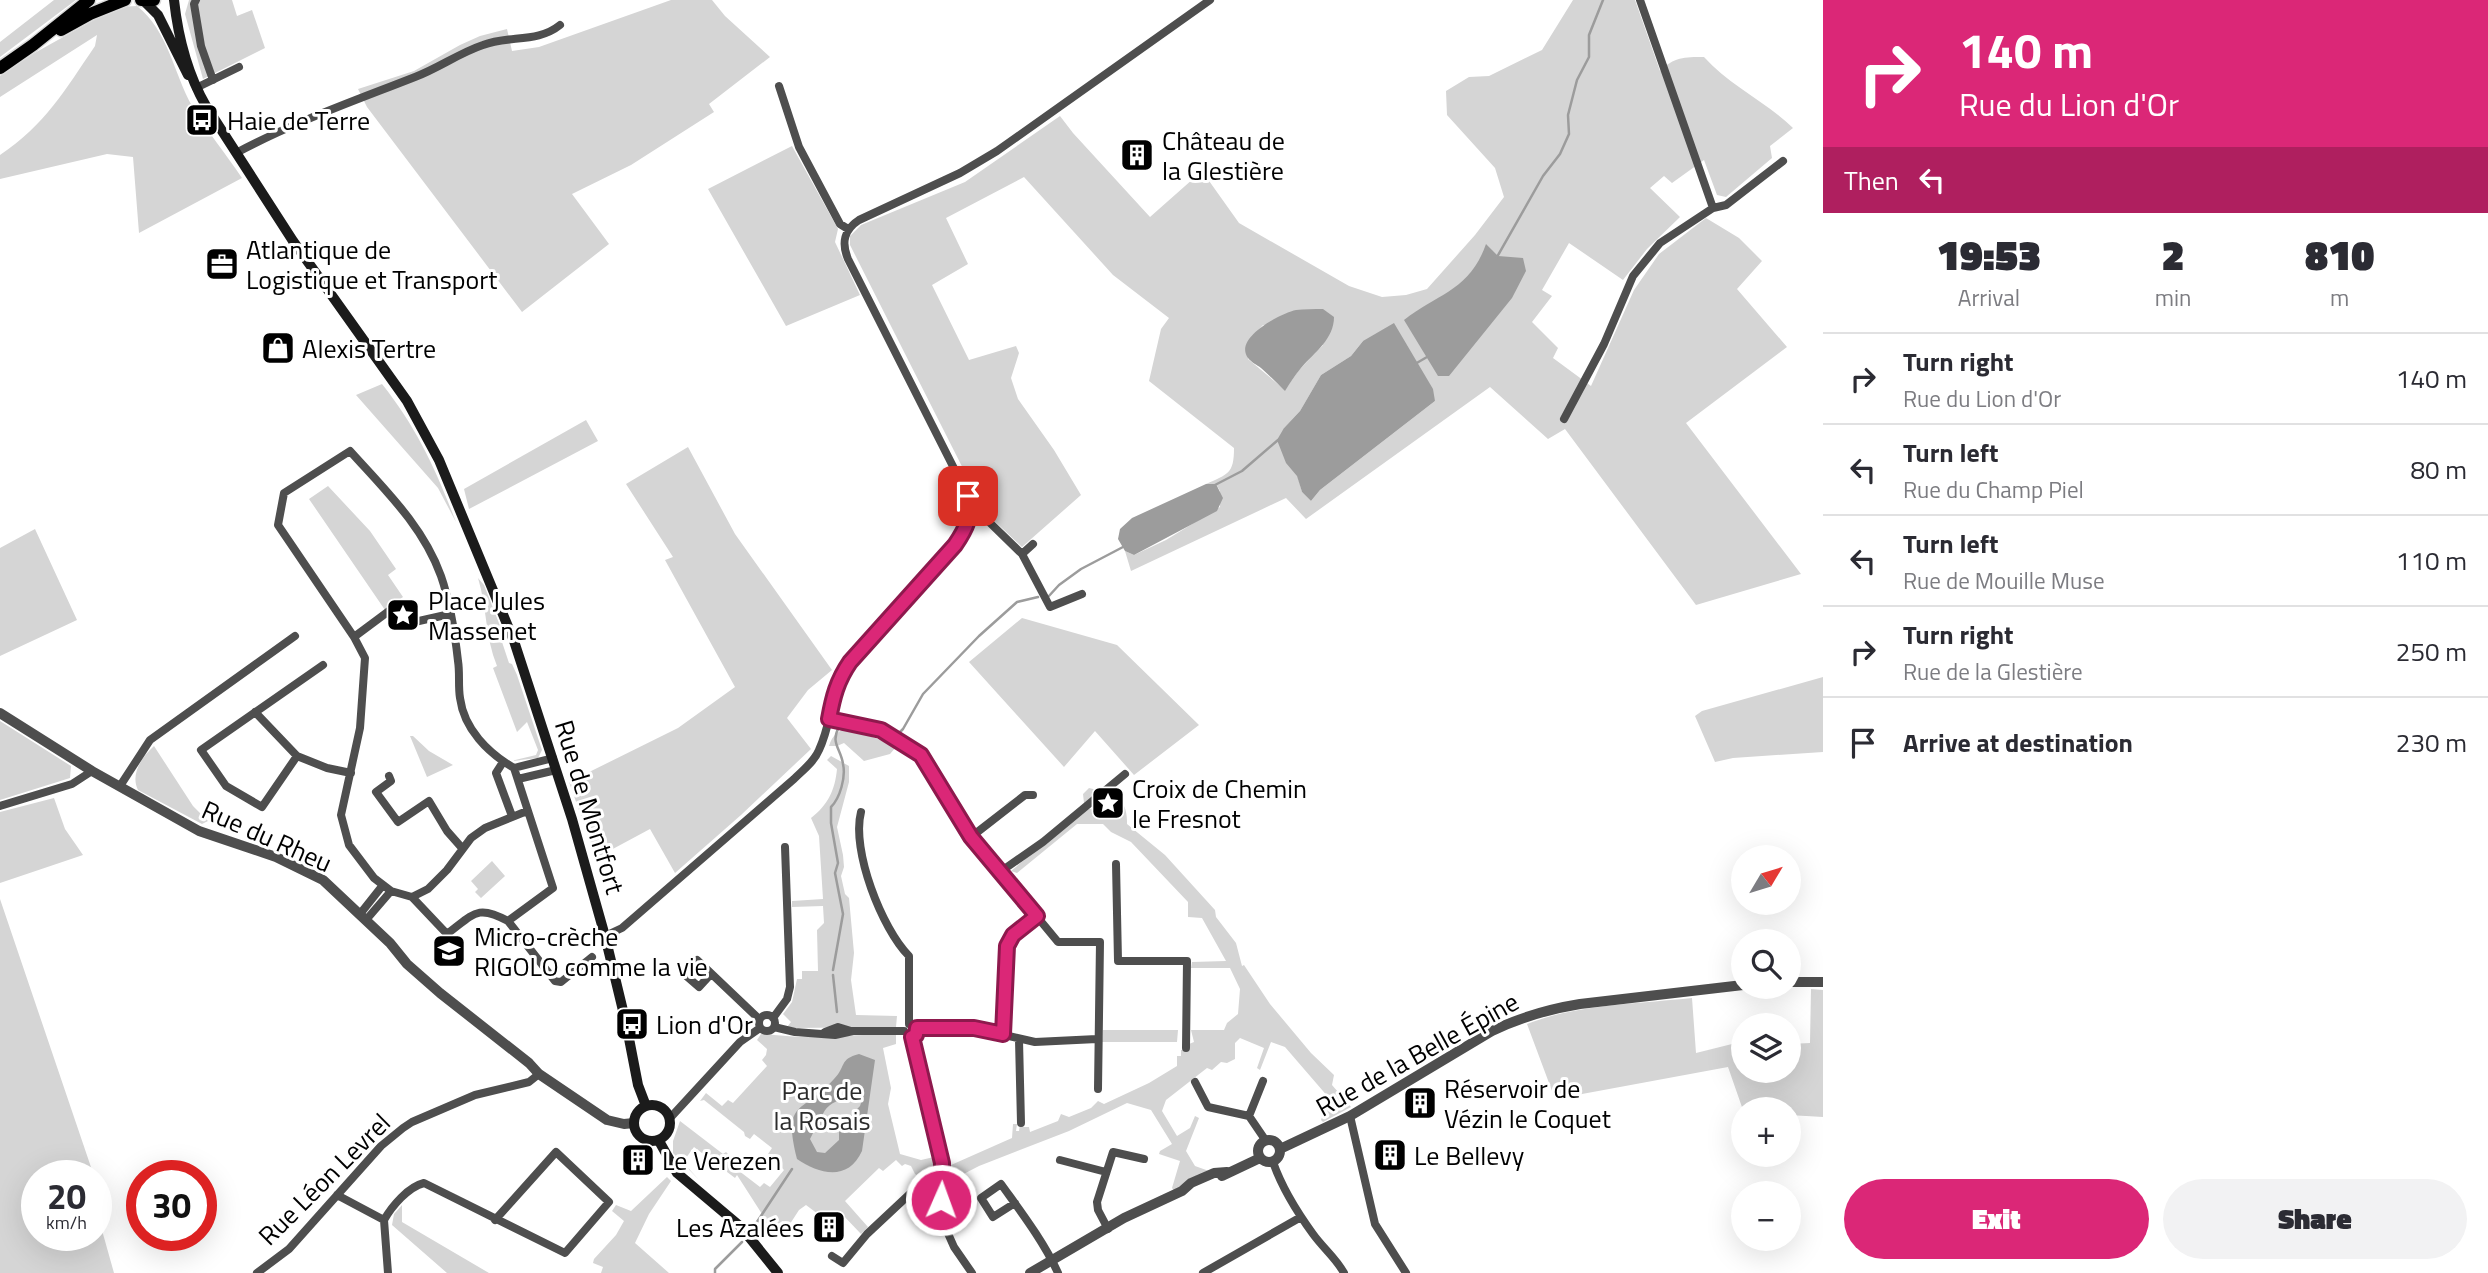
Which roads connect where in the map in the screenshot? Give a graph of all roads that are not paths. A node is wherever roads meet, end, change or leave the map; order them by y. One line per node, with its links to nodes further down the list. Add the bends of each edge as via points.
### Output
1 (89, 0): 10 (main road)
2 (125, 0): 10 (main road)
3 (142, 0): 4 (main road); 15 (main road, via 158,15)
4 (153, 0)
5 (174, 0): 15 (main road)
6 (196, 0): 13 (street, via 201,46)
7 (1210, 0): 19 (street, via 997,151)
8 (1640, 0): 18 (street)
9 (560, 25): 16 (street, via 549,34 490,42 461,53 419,76 333,107)
10 (33, 45): 12 (main road)
11 (239, 67): 13 (street)
12 (0, 68)
13 (213, 80): 15 (street)
14 (779, 86): 19 (street, via 799,147 840,224)
15 (195, 87): 16 (main road, Rue de Montfort)
16 (236, 153): 35 (main road, Rue de Montfort, via 407,401 439,460 518,653)
17 (1783, 161): 18 (street, via 1726,205)
18 (1713, 208): 20 (street, via 1660,243 1633,276)
19 (848, 229): 21 (street, via 843,247 848,259 968,496)
20 (1564, 419)
21 (969, 519): 23 (street, via 986,519); 33 (street, via 955,545 840,676)
22 (1032, 544): 23 (street)
23 (1022, 554): 24 (street, via 1049,607)
24 (1082, 594)
25 (397, 605): 29 (street)
26 (450, 614): 27 (street); 29 (street, via 442,579 416,528 350,451 284,493 278,525); 36 (street, via 463,711 473,734)
27 (410, 623)
28 (295, 636): 44 (street, via 150,740)
29 (354, 637): 40 (street, via 365,659)
30 (323, 665): 31 (street)
31 (255, 712): 34 (street); 34 (street, via 201,750 226,786 262,807)
32 (0, 713): 39 (street, Rue du Rheu)
33 (829, 719): 50 (street, via 881,730 921,755); 61 (street, via 814,759 794,779 622,928)
34 (297, 756): 40 (street)
35 (553, 758): 37 (street); 38 (main road, Rue de Montfort)
36 (503, 762): 37 (street); 49 (street, via 496,773)
37 (514, 768): 43 (street)
38 (556, 770): 43 (street); 61 (main road, Rue de Montfort)
39 (92, 771): 44 (street, Rue du Rheu); 46 (street, via 72,783)
40 (351, 773): 55 (street, via 342,827 359,860)
41 (1125, 774): 54 (street)
42 (389, 776): 52 (street, via 391,781 376,792 398,822 429,802)
43 (518, 779): 47 (street)
44 (120, 786): 59 (street, Rue du Rheu, via 199,831 307,870)
45 (1033, 795): 50 (street, via 1025,795)
46 (0, 806)
47 (527, 811): 49 (street); 60 (street, via 553,888)
48 (861, 812): 73 (street, via 859,840 868,881 897,943 909,956)
49 (512, 816): 52 (street, via 485,828)
50 (971, 837): 54 (street)
51 (785, 847): 71 (street, via 790,987)
52 (462, 848): 57 (street, via 428,889)
53 (1116, 864): 63 (street)
54 (1000, 872): 58 (street)
55 (383, 885): 56 (street); 59 (street)
56 (391, 891): 57 (street); 59 (street)
57 (412, 897): 60 (street, via 447,934 482,911)
58 (1037, 916): 62 (street, via 1058,942); 74 (street, via 1013,935 1007,946)
59 (363, 917): 78 (street, Rue du Rheu, via 440,993)
60 (508, 921): 64 (street, via 555,981 561,982)
61 (605, 936): 82 (main road, Rue de Montfort)
62 (1100, 942): 63 (street); 65 (street)
63 (1118, 942): 66 (street)
64 (592, 957)
65 (1100, 961): 66 (street); 75 (street)
66 (1118, 961): 77 (street, via 1187,961)
67 (710, 975): 72 (street)
68 (1801, 982): 69 (street)
69 (1823, 982)
70 (1731, 986): 84 (street, Rue de la Belle Épine, via 1580,1004 1530,1015 1492,1031)
71 (773, 1023): 72 (street, via 767,1031); 72 (street, via 766,1015); 73 (street, via 794,1032 838,1035)
72 (760, 1024): 85 (street)
73 (910, 1030): 74 (street, via 974,1028); 95 (street)
74 (1003, 1034): 76 (street)
75 (1097, 1039): 76 (street); 81 (street)
76 (1019, 1040): 87 (street)
77 (1186, 1048)
78 (539, 1074): 86 (street, Rue du Rheu, via 607,1120); 97 (street, Rue Léon Levrel, via 529,1082 475,1095 412,1122 382,1146)
79 (1263, 1081): 83 (street)
80 (1195, 1082): 83 (street, via 1208,1108)
81 (1098, 1089)
82 (646, 1106): 85 (main road, via 660,1106); 86 (main road)
83 (1249, 1116): 88 (street)
84 (1350, 1116): 90 (street, Rue de la Belle Épine); 113 (street, via 1375,1224)
85 (671, 1117): 89 (main road, via 670,1130)
86 (634, 1123): 89 (main road, via 639,1136)
87 (1021, 1123)
88 (1266, 1140): 90 (street); 91 (street, via 1259,1146)
89 (659, 1141): 107 (main road, via 677,1173 741,1227)
90 (1280, 1149): 94 (street)
91 (1260, 1158): 94 (street); 102 (street, via 1191,1183)
92 (1143, 1159): 96 (street, via 1112,1152)
93 (1060, 1160): 96 (street)
94 (1273, 1162): 99 (street)
95 (943, 1170): 103 (street, via 934,1171 867,1234 843,1264); 108 (street, via 942,1220)
96 (1106, 1172): 102 (street, via 1098,1210)
97 (337, 1195): 100 (street); 105 (street, Rue Léon Levrel, via 289,1249)
98 (1015, 1203): 104 (street)
99 (1301, 1216): 111 (street); 112 (street)
100 (384, 1220): 101 (street, via 410,1189 424,1183); 106 (street)
101 (495, 1220): 101 (street, via 556,1152 609,1202 565,1253)
102 (1113, 1226): 104 (street)
103 (832, 1256)
104 (1052, 1259): 109 (street); 110 (street)
105 (257, 1273)
106 (388, 1273)
107 (778, 1273)
108 (972, 1273)
109 (1030, 1273)
110 (1058, 1273)
111 (1203, 1273)
112 (1344, 1273)
113 (1406, 1273)

